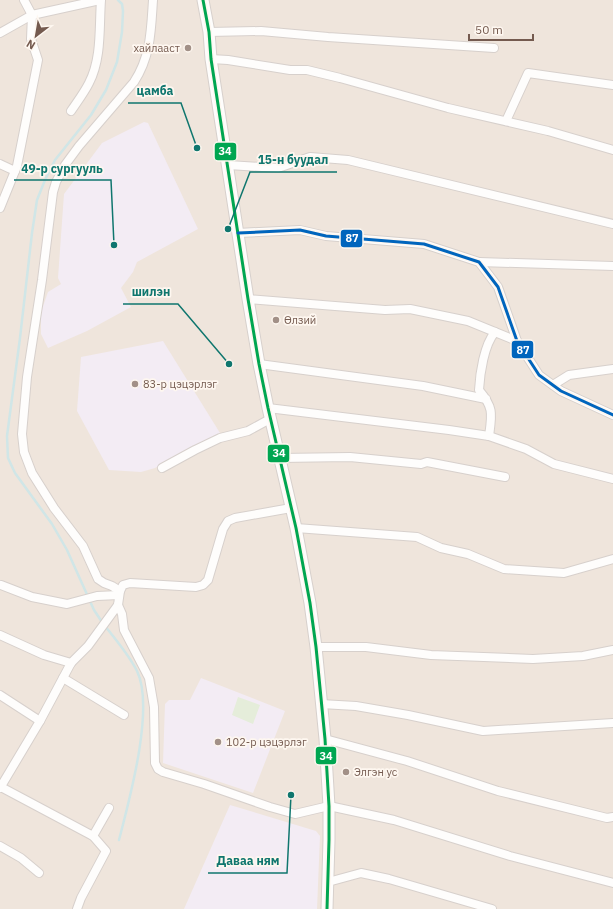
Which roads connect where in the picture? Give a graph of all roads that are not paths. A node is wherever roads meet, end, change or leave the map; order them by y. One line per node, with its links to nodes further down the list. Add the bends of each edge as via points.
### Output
1 (24, 0): 5 (street)
2 (100, 0): 5 (street); 11 (street, via 96,64 90,82)
3 (153, 0): 41 (street, via 149,46 141,71 71,157 55,187 27,377 22,434 24,452 32,473 54,508 83,546 98,579)
4 (203, 0): 6 (main road)
5 (32, 15): 7 (street); 16 (street, via 31,39 38,60)
6 (209, 32): 8 (street, via 261,31); 9 (main road)
7 (0, 33)
8 (494, 48)
9 (211, 59): 12 (street, via 307,70); 15 (main road)
10 (613, 85): 12 (street, via 528,73)
11 (71, 111)
12 (506, 121): 13 (street)
13 (613, 150)
14 (0, 164): 16 (street)
15 (228, 166): 18 (street, via 278,168 310,157 348,160); 19 (main road)
16 (15, 171): 17 (street)
17 (0, 208)
18 (613, 224)
19 (238, 233): 20 (street, via 300,230 326,236 424,244); 22 (main road)
20 (479, 262): 21 (street); 24 (street, via 498,287)
21 (613, 266)
22 (248, 299): 23 (street, via 385,310 410,309 468,321); 25 (main road)
23 (495, 332): 24 (street); 28 (street, via 490,337 480,376 479,390)
24 (517, 341): 27 (street, via 539,375)
25 (260, 364): 28 (street, via 423,386); 29 (main road)
26 (613, 369): 27 (street, via 570,375)
27 (553, 385): 30 (street)
28 (486, 399): 32 (street, via 492,416)
29 (268, 408): 31 (main road); 32 (street)
30 (613, 415)
31 (270, 419): 33 (main road); 34 (street, via 248,431 220,438)
32 (489, 436): 36 (street, via 526,449 554,464)
33 (280, 458): 35 (street, via 350,457 421,464 427,462); 37 (main road)
34 (162, 468)
35 (505, 477)
36 (613, 479)
37 (291, 508): 38 (main road); 41 (street, via 228,521 223,529 208,580 203,585 196,587 127,583 122,586)
38 (296, 528): 39 (street, via 418,537 504,569 564,573); 44 (main road)
39 (613, 559)
40 (1, 585): 41 (street, via 32,597 68,604)
41 (119, 593): 42 (street)
42 (118, 605): 46 (street, via 88,646); 55 (street, via 124,630 150,678 154,707 154,763 158,769 295,814)
43 (0, 635): 46 (street, via 44,655)
44 (316, 647): 45 (street, via 366,647 430,654 534,659 583,656); 49 (main road)
45 (613, 650)
46 (71, 663): 47 (street)
47 (63, 678): 50 (street); 51 (street)
48 (0, 695): 51 (street)
49 (321, 704): 52 (street, via 356,706 483,731); 53 (main road)
50 (124, 714)
51 (40, 721): 54 (street)
52 (613, 723)
53 (325, 739): 55 (main road); 57 (street, via 407,761 498,791 607,818)
54 (1, 783): 58 (street)
55 (329, 806): 61 (main road); 62 (street, via 394,820 510,856)
56 (109, 808): 58 (street)
57 (613, 817)
58 (93, 836): 63 (street, via 106,851)
59 (0, 846): 60 (street, via 21,858)
60 (39, 873)
61 (328, 882): 64 (main road); 65 (street, via 361,873)
62 (613, 883)
63 (77, 909)
64 (327, 909)
65 (492, 909)

